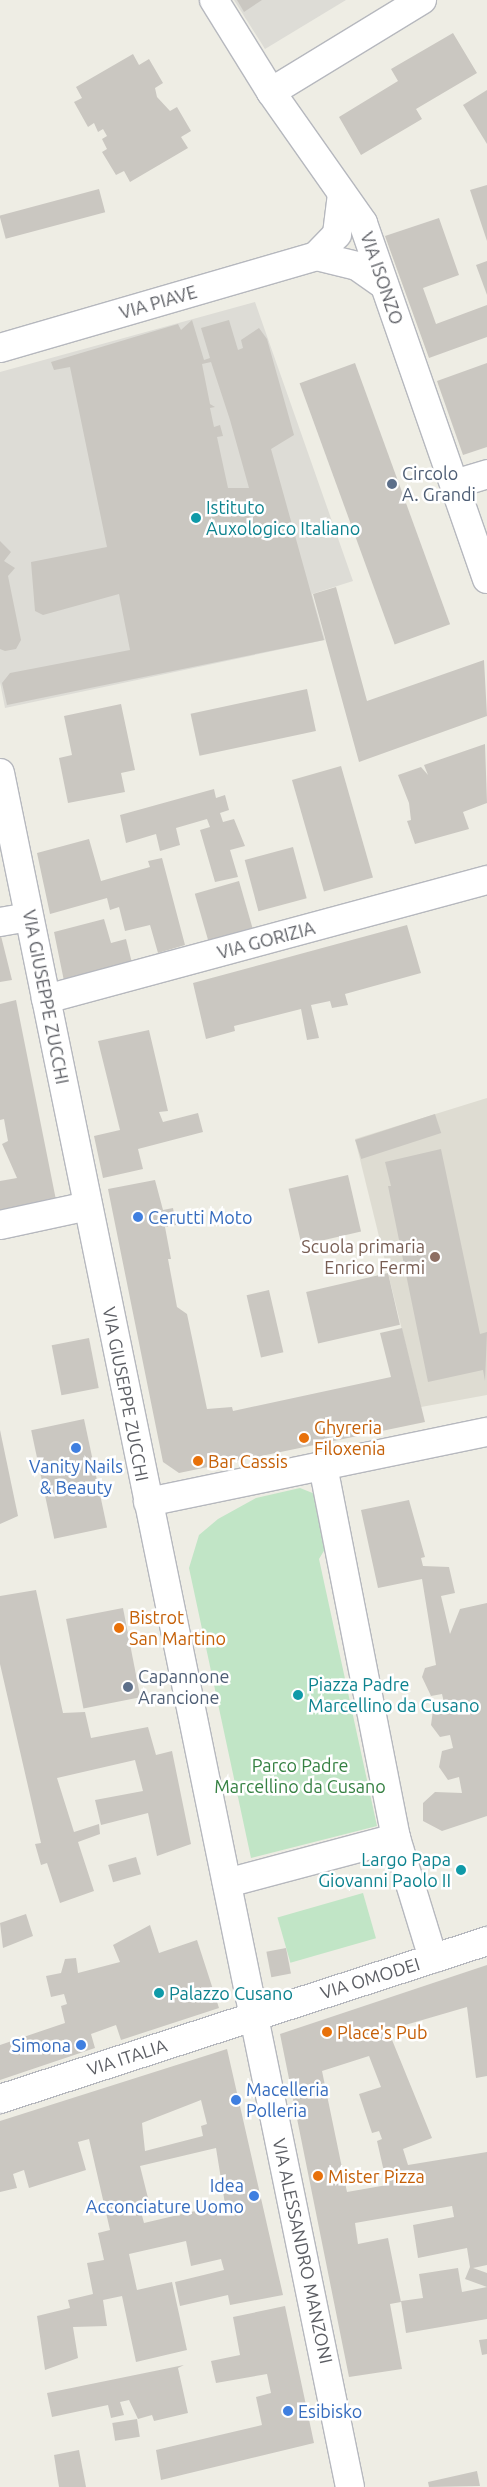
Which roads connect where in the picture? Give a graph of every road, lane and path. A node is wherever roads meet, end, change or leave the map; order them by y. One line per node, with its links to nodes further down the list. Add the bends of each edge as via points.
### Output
1 (214, 0): 3 (street, VIA ISONZO)
2 (422, 0): 3 (street)
3 (271, 92): 4 (street, VIA ISONZO)
4 (342, 194): 5 (street, via 337,234); 6 (street, VIA ISONZO, via 363,223)
5 (316, 256): 6 (street, VIA PIAVE, via 357,266); 7 (street, VIA PIAVE)
6 (384, 285): 9 (street, VIA ISONZO)
7 (0, 348)
8 (487, 474): 9 (street)
9 (455, 484): 10 (street, VIA ISONZO)
10 (487, 579)
11 (0, 773): 13 (street, VIA GIUSEPPE ZUCCHI)
12 (487, 880): 15 (street, VIA GORIZIA)
13 (29, 917): 14 (street); 15 (street, VIA GIUSEPPE ZUCCHI)
14 (0, 922)
15 (46, 999): 16 (street, VIA GIUSEPPE ZUCCHI)
16 (88, 1206): 17 (street); 20 (street, VIA GIUSEPPE ZUCCHI)
17 (0, 1225)
18 (487, 1432): 19 (street)
19 (323, 1466): 20 (street); 21 (street)
20 (148, 1502): 22 (street, VIA GIUSEPPE ZUCCHI)
21 (396, 1838): 22 (street); 24 (street)
22 (226, 1883): 25 (street, VIA GIUSEPPE ZUCCHI)
23 (487, 1941): 24 (street, VIA OMODEI)
24 (433, 1958): 25 (street, VIA OMODEI)
25 (253, 2016): 26 (street, VIA ITALIA); 27 (street, VIA ALESSANDRO MANZONI)
26 (0, 2099)
27 (350, 2487)

